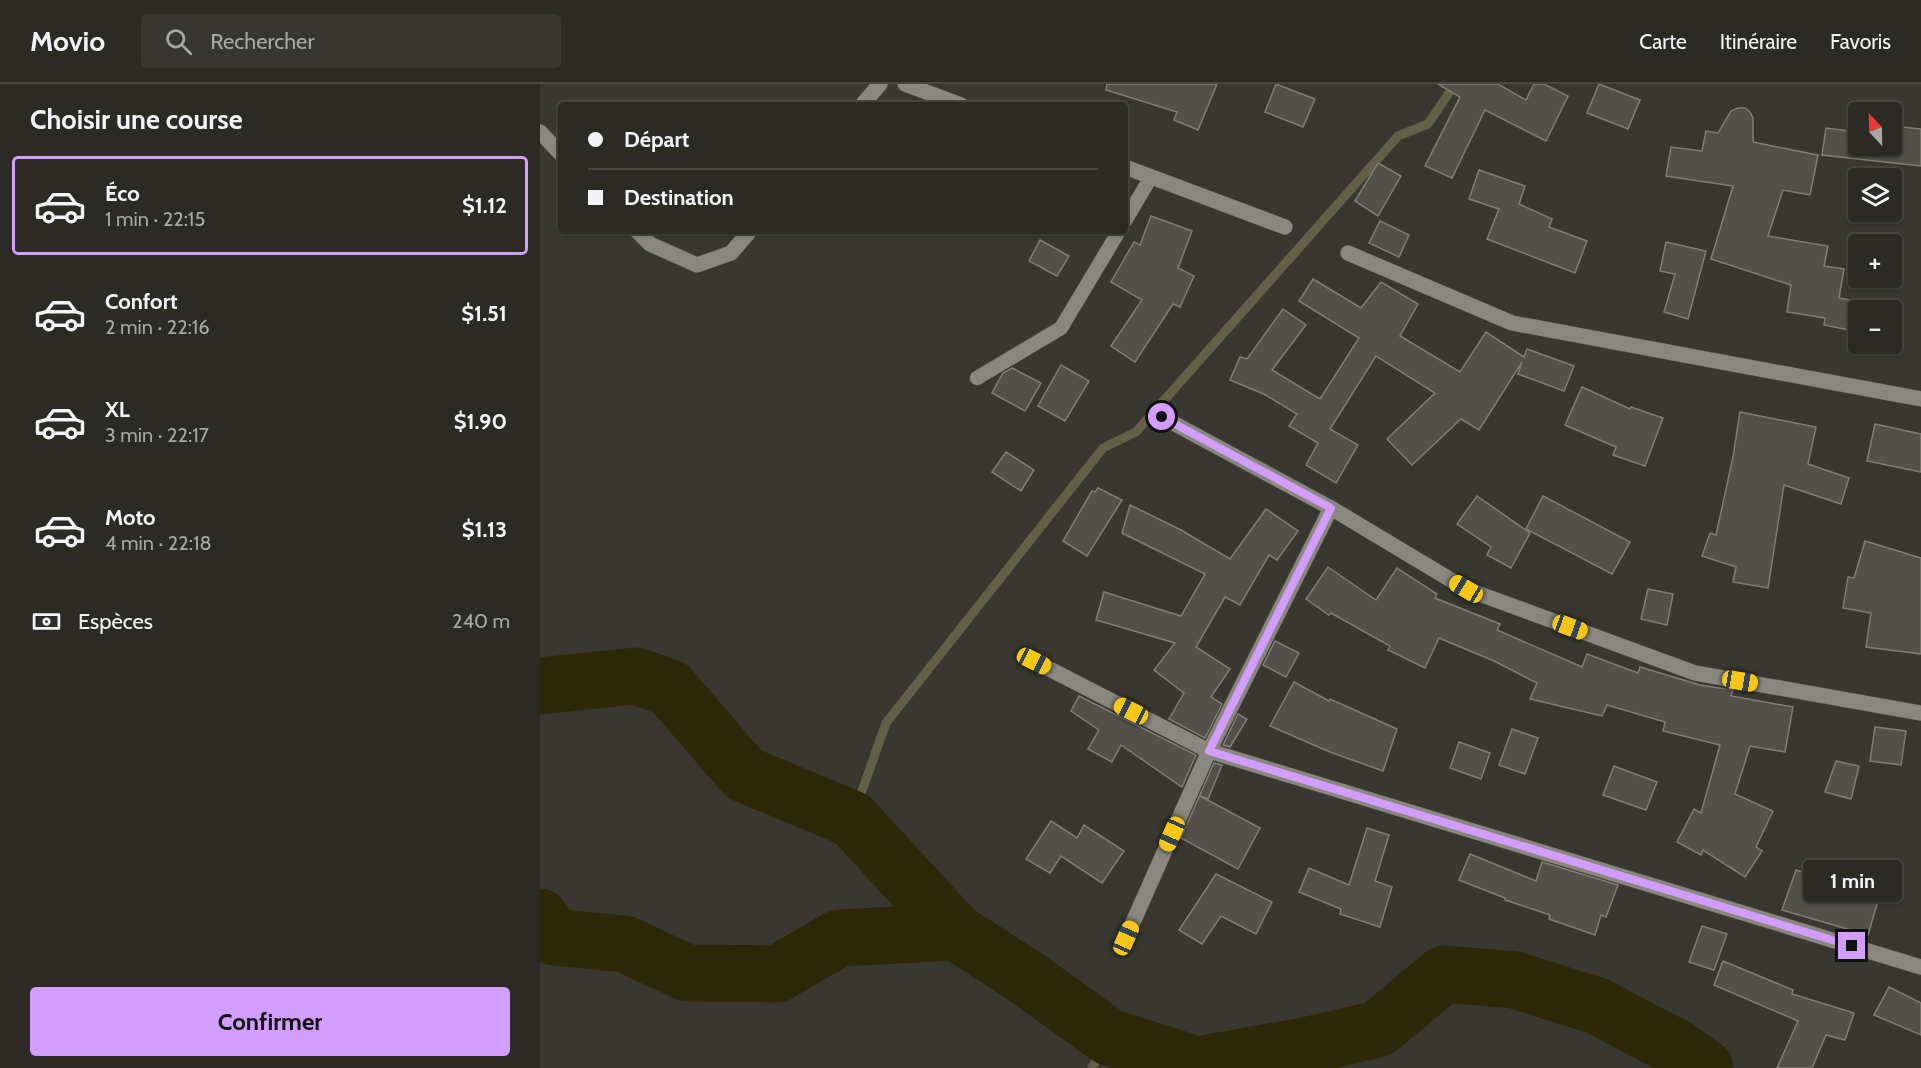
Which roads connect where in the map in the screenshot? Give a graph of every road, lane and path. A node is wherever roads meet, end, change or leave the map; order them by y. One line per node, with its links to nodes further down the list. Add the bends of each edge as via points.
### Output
1 (880, 84): 3 (street)
2 (905, 84): 4 (street)
3 (865, 102)
4 (953, 102)
5 (540, 132): 6 (street)
6 (558, 151)
7 (1128, 168): 8 (street)
8 (1151, 177): 9 (lane); 10 (street)
9 (1128, 216)
10 (1285, 227)
11 (641, 234): 12 (street, via 650,244 697,265 731,253)
12 (747, 234)
13 (1117, 234): 15 (lane, via 1061,328)
14 (1348, 253): 16 (street, via 1512,323)
15 (977, 378)
16 (1921, 399)
17 (1162, 417): 18 (street)
18 (1331, 508): 20 (street, via 1466,589 1695,673); 21 (street)
19 (1034, 661): 21 (street)
20 (1921, 712)
21 (1209, 751): 22 (street); 23 (street)
22 (1126, 938)
23 (1921, 967)

